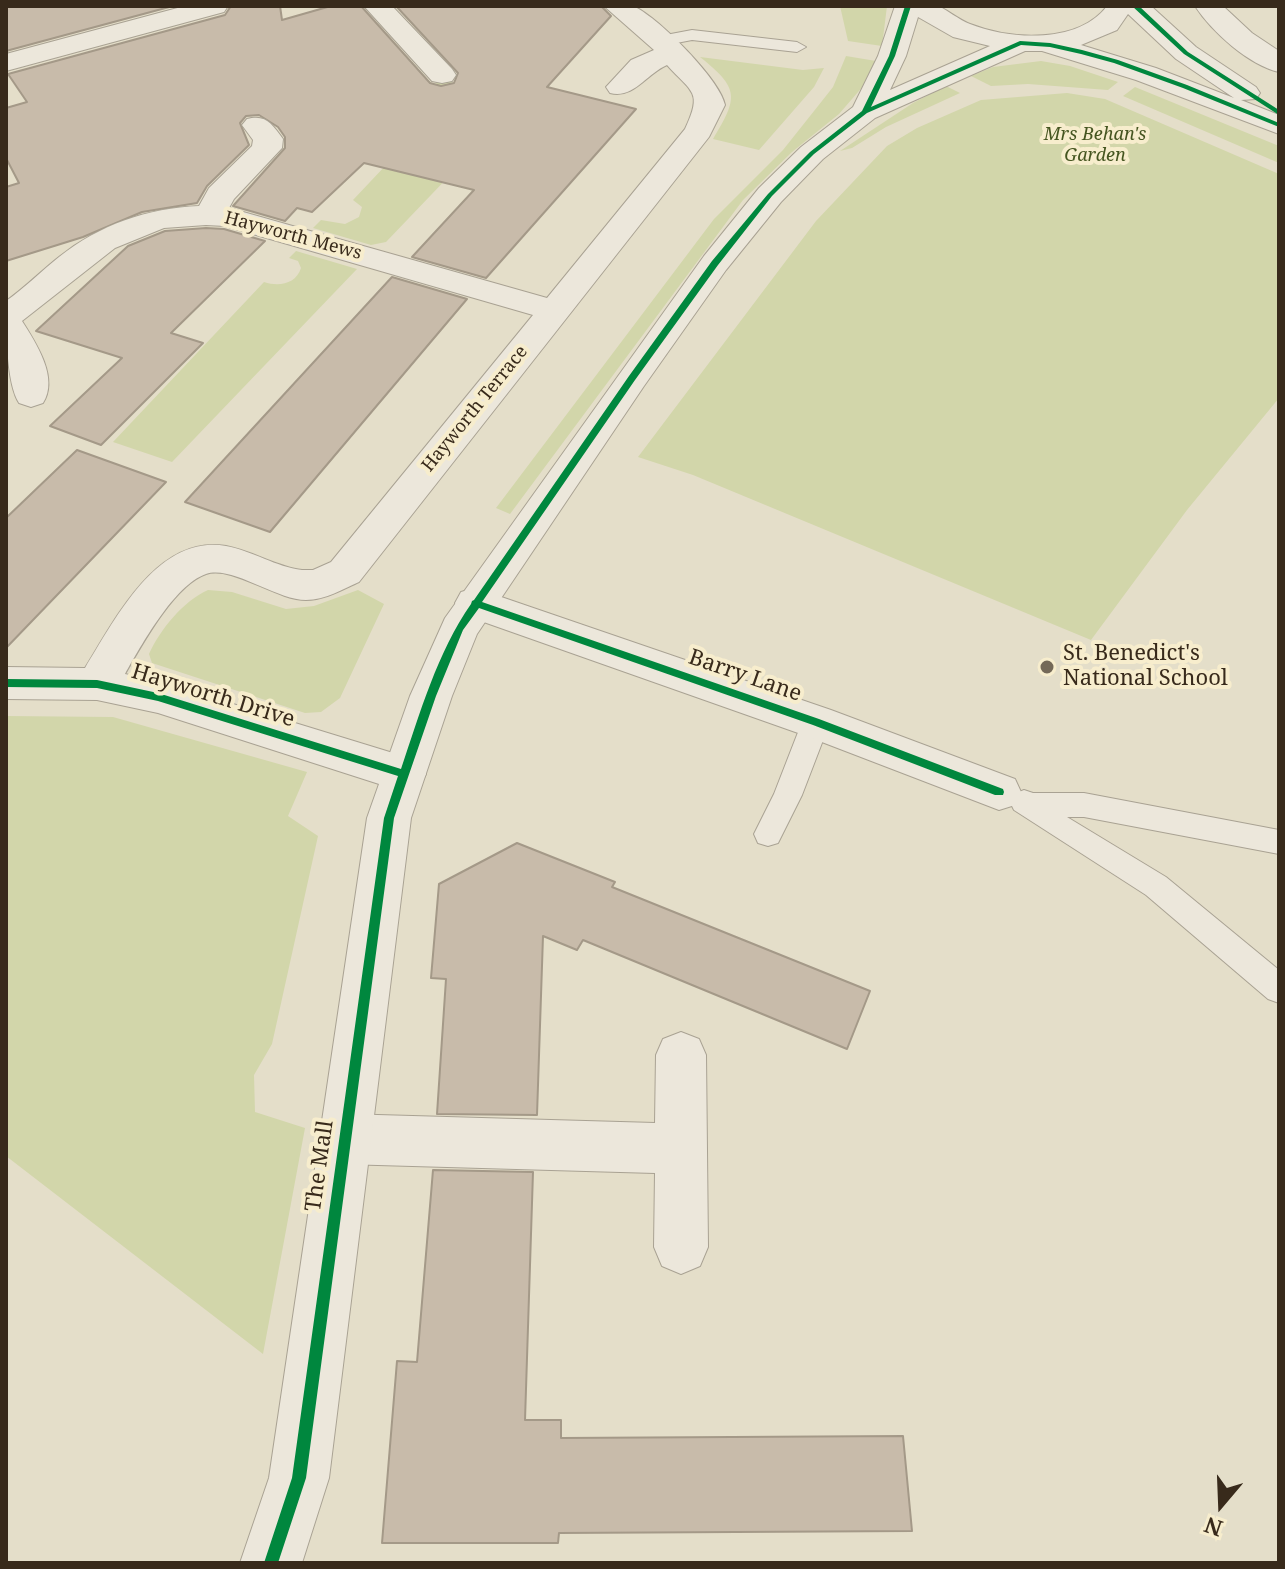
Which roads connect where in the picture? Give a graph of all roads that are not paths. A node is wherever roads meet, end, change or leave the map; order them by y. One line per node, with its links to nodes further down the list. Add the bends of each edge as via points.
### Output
1 (215, 6): 9 (street)
2 (377, 6): 15 (street)
3 (617, 6): 11 (street, Hayworth Terrace)
4 (908, 6): 17 (street)
5 (921, 6): 10 (street, via 951,27 984,38)
6 (1121, 6): 10 (street, via 1104,27 1079,38)
7 (1135, 6): 18 (street, via 1186,53)
8 (1208, 6): 14 (street, via 1242,39)
9 (151, 14): 13 (street)
10 (1033, 43): 17 (street); 20 (street, via 1146,74)
11 (667, 46): 12 (lane, via 692,35); 16 (street); 22 (street, Hayworth Terrace, via 709,95 711,105 699,131)
12 (797, 47)
13 (6, 63)
14 (1279, 64)
15 (442, 75)
16 (620, 87)
17 (865, 112): 26 (street, The Mall, via 770,195 715,263)
18 (1279, 113)
19 (257, 125): 21 (street, via 268,139 267,148 220,195)
20 (1279, 125)
21 (210, 215): 22 (street, Hayworth Mews); 23 (street, Hayworth Mews, via 167,218 129,229 71,262 27,305)
22 (555, 311): 28 (street, Hayworth Terrace, via 345,572 312,585 228,560 199,560 171,579 143,613)
23 (6, 316)
24 (6, 322): 25 (street, via 28,358)
25 (31, 395)
26 (475, 603): 29 (street, Barry Lane); 30 (street, The Mall, via 459,629)
27 (6, 683): 28 (street, Hayworth Drive)
28 (97, 684): 30 (street, Hayworth Drive, via 158,697)
29 (816, 722): 31 (street, Barry Lane); 32 (lane, Barry Lane)
30 (404, 774): 36 (street, The Mall, via 389,818)
31 (1016, 799): 33 (lane, via 1084,805); 34 (lane, via 1156,886)
32 (768, 834)
33 (1279, 842)
34 (1279, 989)
35 (681, 1055): 37 (street)
36 (343, 1139): 37 (street, The Mall); 39 (street, The Mall, via 299,1478)
37 (681, 1149): 38 (street)
38 (681, 1247)
39 (271, 1563)

